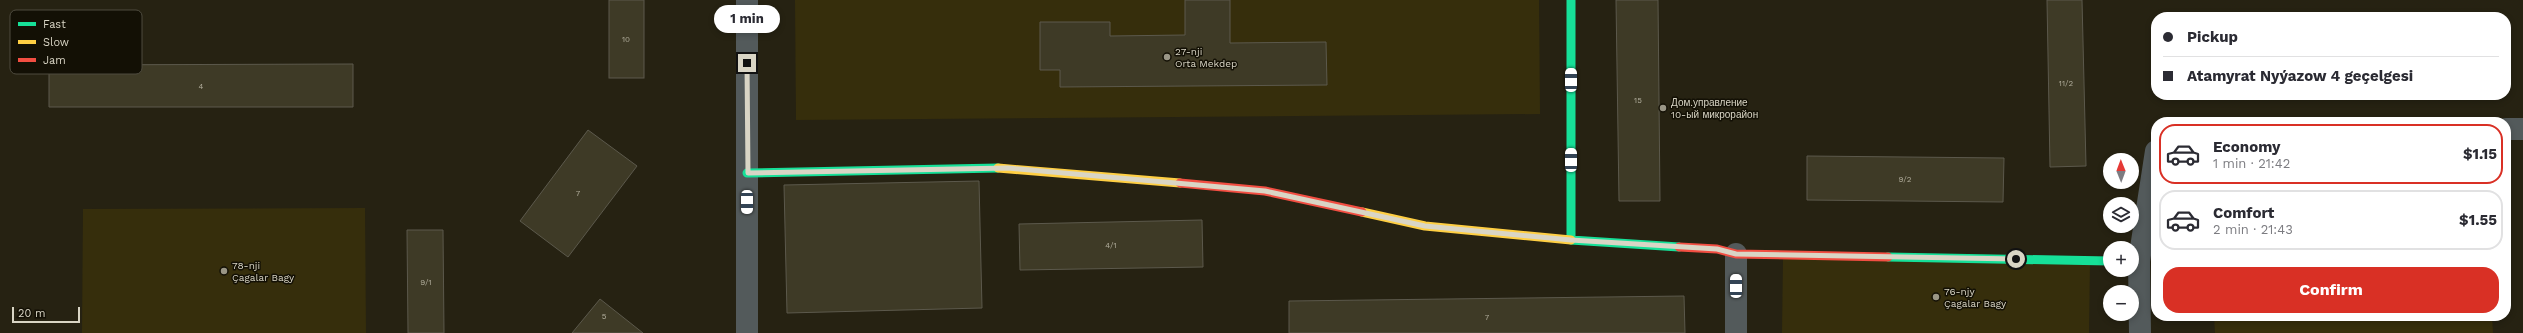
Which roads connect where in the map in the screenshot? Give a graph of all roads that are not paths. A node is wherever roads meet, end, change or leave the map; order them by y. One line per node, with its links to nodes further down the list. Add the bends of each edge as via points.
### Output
1 (747, 0): 5 (street)
2 (1571, 0): 7 (street)
3 (2511, 129): 4 (street)
4 (2523, 129)
5 (748, 173): 7 (street, via 1008,168 1265,191 1425,226); 12 (street)
6 (2151, 178): 8 (street)
7 (1571, 240): 9 (street, via 1717,249)
8 (2139, 244)
9 (1736, 254): 10 (street); 13 (street)
10 (2103, 261)
11 (2137, 277): 14 (street)
12 (747, 333)
13 (1736, 333)
14 (2140, 333)

